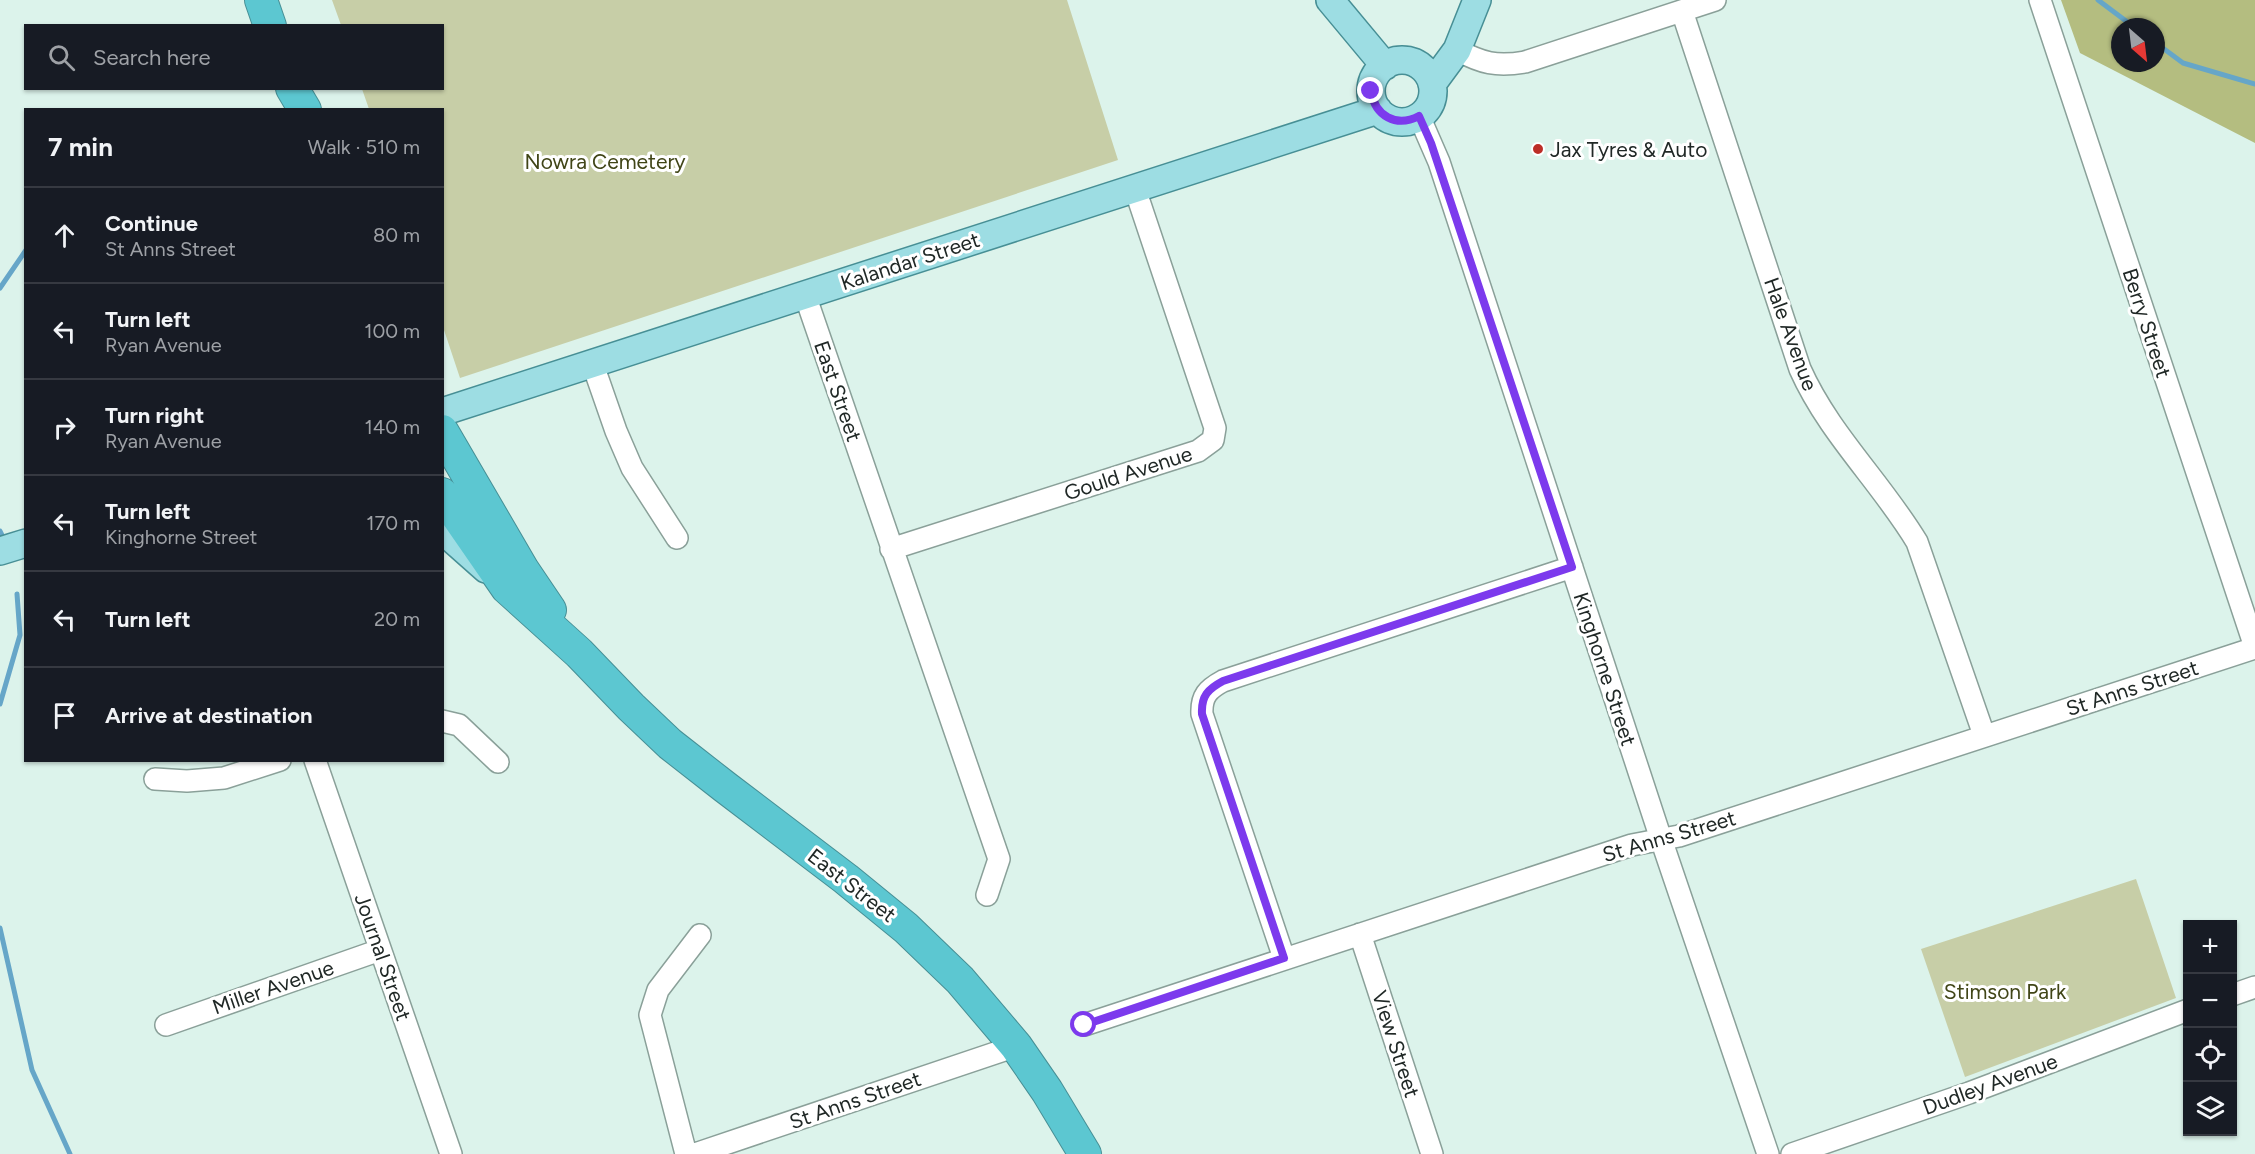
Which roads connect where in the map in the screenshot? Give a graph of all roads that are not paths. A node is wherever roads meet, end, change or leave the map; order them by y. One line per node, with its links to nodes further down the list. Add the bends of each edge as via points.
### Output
1 (261, 0): 7 (highway)
2 (1330, 0): 9 (main road)
3 (1477, 0): 8 (main road)
4 (1715, 0): 6 (street)
5 (2040, 0): 32 (street, Berry Street)
6 (1682, 10): 8 (street, via 1506,66 1488,64); 35 (street, Hale Avenue, via 1800,369 1830,423 1905,520 1917,542)
7 (269, 24)
8 (1457, 50): 10 (main road)
9 (1385, 66): 10 (main road, via 1409,61 1424,69); 15 (main road, via 1377,72 1371,91)
10 (1432, 84): 16 (main road, via 1431,102)
11 (290, 90): 13 (highway)
12 (291, 90): 14 (highway)
13 (291, 108)
14 (304, 108)
15 (1378, 110): 16 (main road, via 1393,120); 17 (main road, Kalandar Street)
16 (1419, 116): 29 (street, Kinghorne Street, via 1439,162)
17 (1135, 189): 18 (main road, Kalandar Street); 26 (street, Gould Avenue, via 1215,428 1213,440 1198,451)
18 (805, 295): 19 (main road, Kalandar Street); 26 (street, East Street)
19 (593, 365): 20 (main road, Kalandar Street); 24 (street, via 633,468)
20 (444, 411)
21 (444, 434): 33 (highway, East Street, via 523,570)
22 (444, 497): 31 (highway, East Street)
23 (444, 532): 31 (main road)
24 (677, 538)
25 (24, 544): 27 (main road)
26 (891, 549): 41 (street, East Street, via 999,859)
27 (0, 552)
28 (24, 561): 30 (main road)
29 (1572, 567): 40 (street, Kinghorne Street); 45 (street, via 1223,681 1203,697 1202,714)
30 (0, 569)
31 (507, 588): 33 (highway, East Street)
32 (2255, 648): 35 (street, St Anns Street)
33 (579, 653): 51 (highway, East Street, via 670,744 906,928 978,1000)
34 (444, 721): 38 (street, via 459,725)
35 (1984, 735): 40 (street, St Anns Street)
36 (274, 762): 39 (street, via 224,778)
37 (316, 762): 44 (street, Journal Street)
38 (498, 762)
39 (155, 779)
40 (1661, 839): 42 (street, St Anns Street, via 1632,845); 57 (street, Kinghorne Street)
41 (987, 895)
42 (1360, 934): 45 (street, St Anns Street); 56 (street, View Street)
43 (699, 935): 53 (street, via 658,990 650,1015)
44 (380, 950): 49 (street, Miller Avenue); 52 (street, Journal Street)
45 (1284, 958): 50 (street, St Anns Street)
46 (2255, 987): 47 (street)
47 (2237, 993)
48 (2183, 1012): 58 (street, Dudley Avenue, via 1969,1093)
49 (166, 1025)
50 (1084, 1025)
51 (1016, 1046): 54 (street, St Anns Street); 55 (highway, East Street)
52 (451, 1154)
53 (686, 1154)
54 (695, 1154)
55 (1085, 1154)
56 (1432, 1154)
57 (1768, 1154)
58 (1792, 1154)

